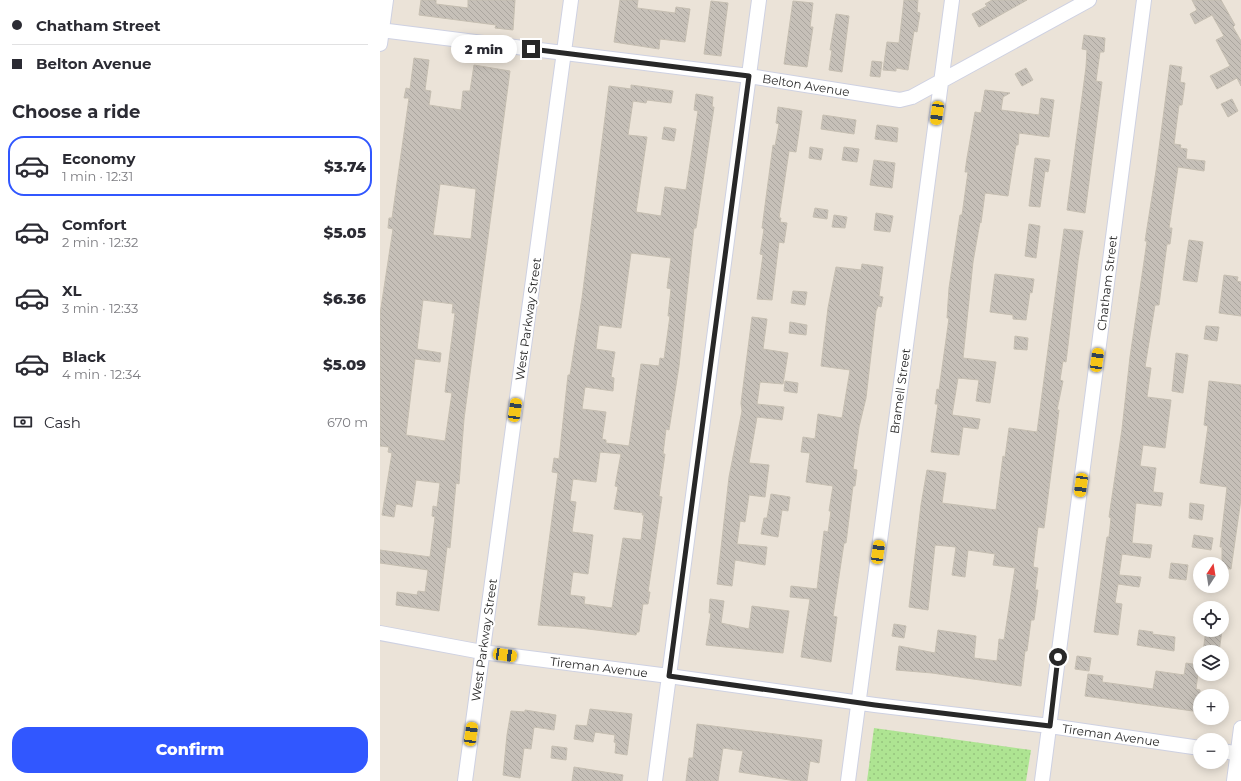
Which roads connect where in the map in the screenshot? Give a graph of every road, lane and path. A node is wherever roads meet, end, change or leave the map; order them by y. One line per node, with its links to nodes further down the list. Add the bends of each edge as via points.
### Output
1 (386, 0): 7 (street)
2 (571, 0): 8 (street, West Parkway Street)
3 (759, 0): 9 (street)
4 (952, 0): 10 (street, Bramell Street)
5 (1089, 0): 10 (street, Belton Avenue)
6 (1144, 0): 15 (street, Chatham Street)
7 (381, 35): 8 (street, Belton Avenue)
8 (565, 53): 9 (street, Belton Avenue); 12 (street, West Parkway Street)
9 (749, 76): 10 (street, Belton Avenue, via 900,100 912,97); 13 (street)
10 (941, 81): 14 (street, Bramell Street)
11 (380, 633): 12 (street, Tireman Avenue)
12 (482, 652): 13 (street, Tireman Avenue); 20 (street, West Parkway Street)
13 (669, 676): 14 (street, Tireman Avenue); 21 (street)
14 (858, 703): 15 (street, Tireman Avenue); 22 (street, Bramell Street)
15 (1050, 726): 17 (street, Tireman Avenue); 23 (street, Chatham Street)
16 (1241, 728): 19 (street)
17 (1193, 747)
18 (1229, 752): 19 (street)
19 (1239, 754): 24 (street)
20 (465, 781)
21 (655, 781)
22 (848, 781)
23 (1042, 781)
24 (1234, 781)

